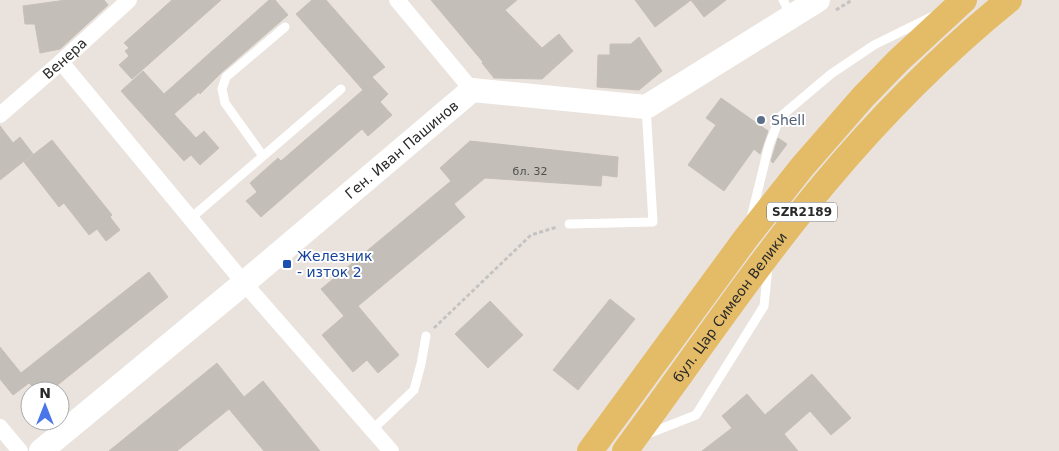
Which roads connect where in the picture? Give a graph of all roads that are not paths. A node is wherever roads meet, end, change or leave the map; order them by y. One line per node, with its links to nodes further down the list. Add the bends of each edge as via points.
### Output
1 (129, 0): 8 (street, Венера)
2 (397, 0): 10 (street)
3 (818, 0): 6 (street)
4 (1009, 0): 17 (main road, бул. Цар Симеон Велики / SZR2189, via 944,55 876,125)
5 (962, 1): 16 (main road, бул. Цар Симеон Велики / SZR2189, via 863,97); 16 (lane, via 874,45 831,74 780,118 768,144)
6 (788, 8): 11 (street)
7 (285, 27): 13 (lane, via 226,77 222,89 225,103)
8 (62, 62): 12 (street, Венера); 14 (street)
9 (341, 89): 13 (lane)
10 (472, 90): 11 (street); 18 (street, Ген. Иван Пашинов)
11 (646, 107): 15 (lane, via 652,222)
12 (0, 115)
13 (263, 156): 14 (lane)
14 (191, 218): 18 (street)
15 (569, 224)
16 (746, 238): 26 (main road, бул. Цар Симеон Велики / SZR2189)
17 (769, 254): 22 (main road, бул. Цар Симеон Велики / SZR2189); 22 (lane, via 764,306 696,415)
18 (244, 283): 21 (street); 24 (street, Ген. Иван Пашинов)
19 (426, 336): 21 (lane, via 414,390)
20 (0, 427): 23 (street)
21 (372, 430): 25 (street)
22 (629, 446)
23 (20, 451)
24 (41, 451)
25 (391, 451)
26 (590, 451)

